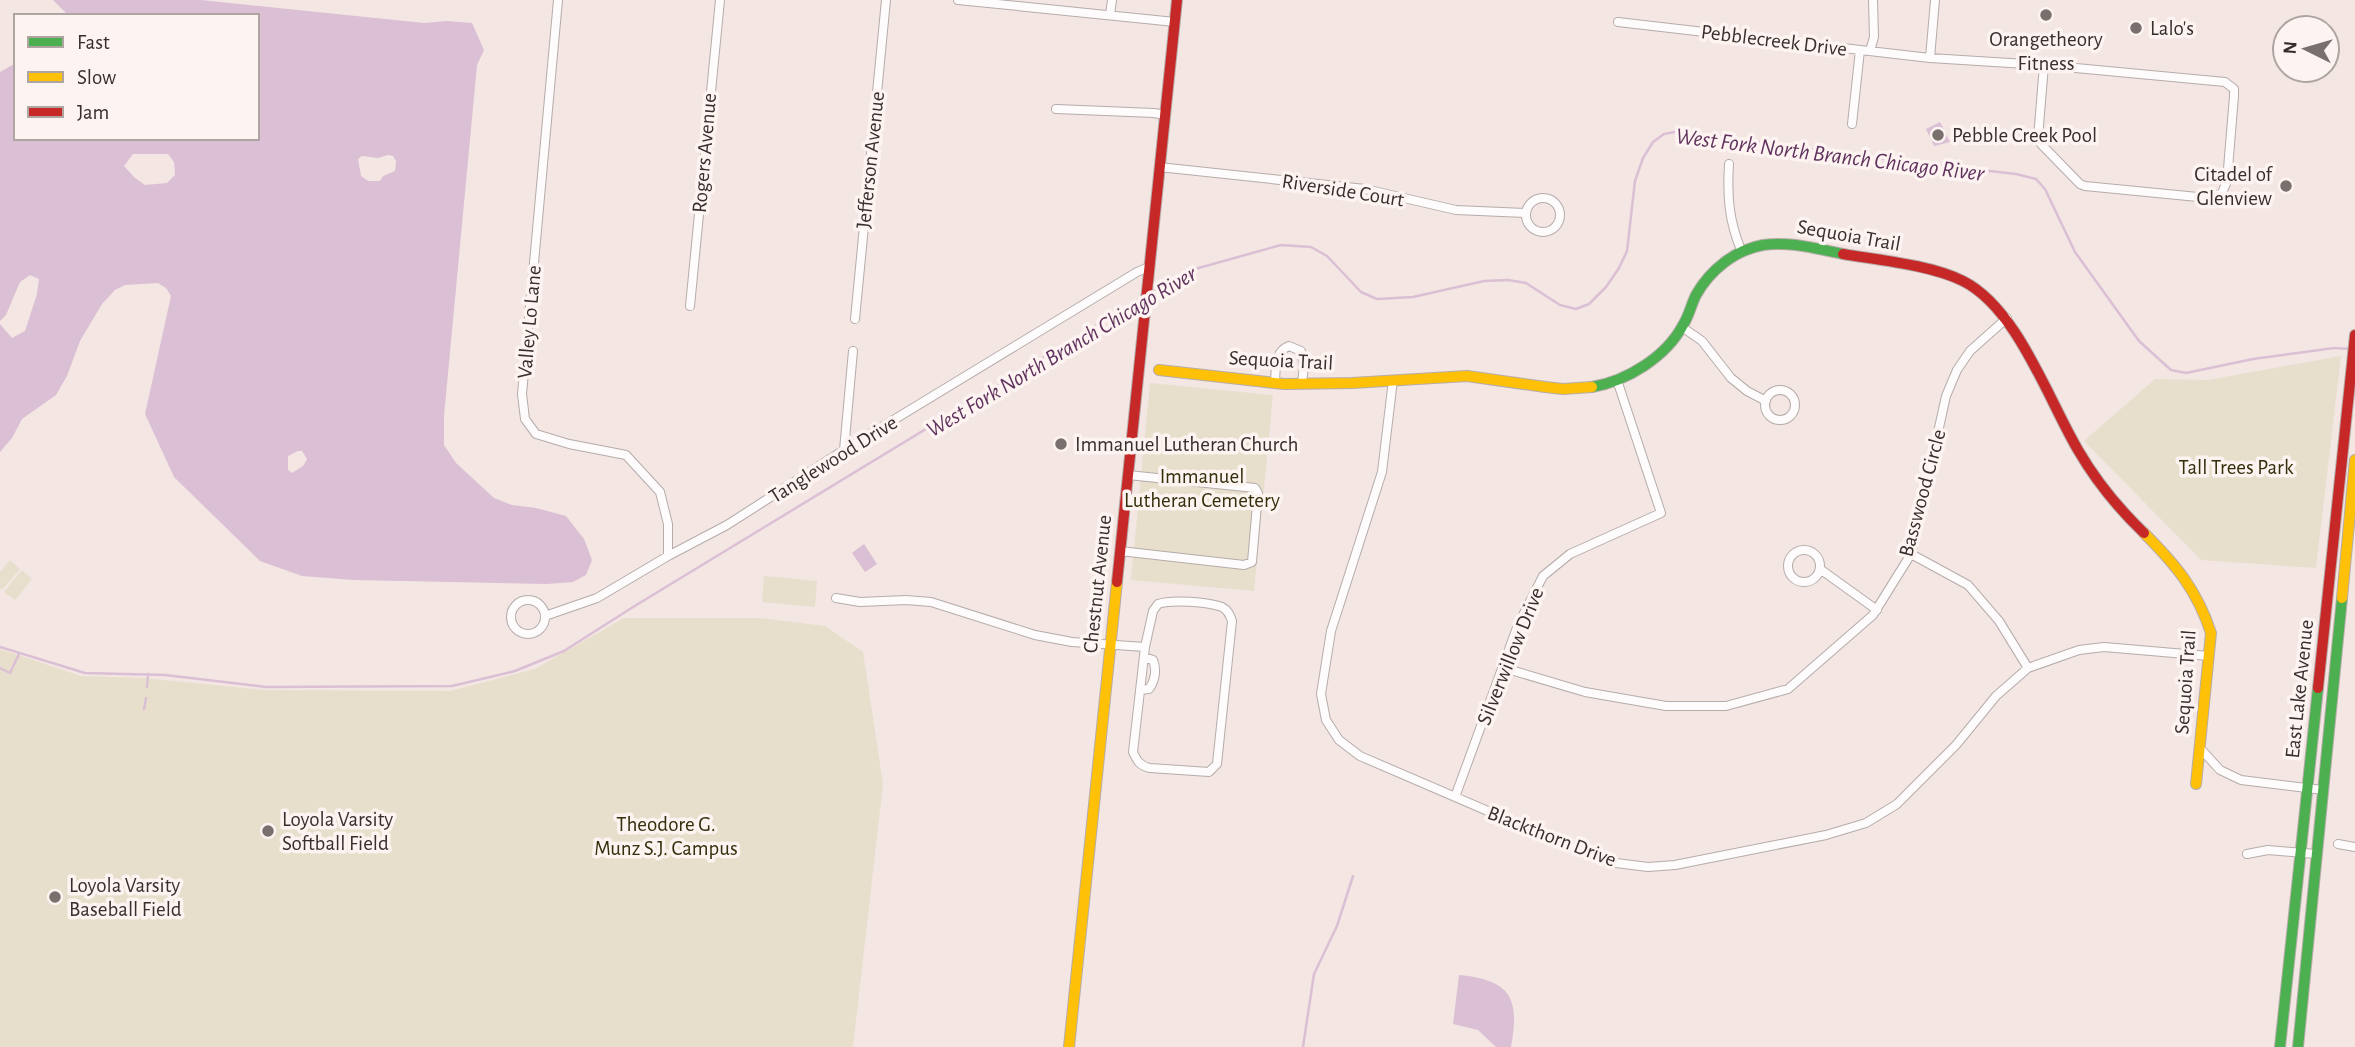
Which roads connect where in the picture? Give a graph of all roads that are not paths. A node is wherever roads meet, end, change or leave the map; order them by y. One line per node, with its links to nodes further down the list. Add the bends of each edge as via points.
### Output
1 (558, 0): 43 (street, Valley Lo Lane, via 522,394 525,419 536,434 626,455 660,492 668,524)
2 (720, 0): 26 (street, Rogers Avenue)
3 (886, 0): 28 (street, Jefferson Avenue)
4 (958, 0): 10 (street)
5 (1065, 0): 10 (street)
6 (1112, 0): 11 (street)
7 (1177, 0): 12 (street, Chestnut Avenue)
8 (1873, 0): 15 (street)
9 (1935, 0): 16 (street)
10 (1064, 11): 11 (street)
11 (1110, 15): 12 (street)
12 (1175, 22): 19 (street, Chestnut Avenue)
13 (1618, 22): 14 (street, Pebblecreek Drive)
14 (1860, 50): 15 (street, Pebblecreek Drive); 20 (street)
15 (1870, 51): 16 (street, Pebblecreek Drive)
16 (1930, 58): 17 (street, Pebblecreek Drive)
17 (2044, 65): 17 (street, Pebblecreek Drive, via 2038,138 2080,184 2208,198 2218,197 2225,189 2234,96 2230,85)
18 (1056, 109): 19 (street)
19 (1165, 115): 22 (street, Chestnut Avenue)
20 (1852, 124)
21 (1729, 164): 24 (street, via 1727,198)
22 (1160, 167): 23 (street, Riverside Court, via 1365,189 1456,210); 25 (street, Chestnut Avenue)
23 (1525, 213): 23 (street, Riverside Court, via 1528,224 1542,232 1557,225 1560,214 1556,203 1546,197 1530,202)
24 (1741, 250): 27 (street, Sequoia Trail, via 1791,244 1924,267 1970,285); 29 (street, Sequoia Trail, via 1710,274)
25 (1149, 267): 38 (street, Tanglewood Drive); 40 (street, Chestnut Avenue)
26 (690, 306)
27 (2007, 318): 42 (street, Basswood Circle, via 1970,351 1946,396); 50 (street, Sequoia Trail, via 2106,493 2196,591 2211,633)
28 (855, 319)
29 (1682, 327): 34 (street, Sequoia Trail, via 1658,355); 37 (street, via 1702,341 1731,378)
30 (2355, 336): 57 (street, East Lake Avenue)
31 (853, 351): 38 (street)
32 (1159, 370): 35 (street, Sequoia Trail)
33 (1393, 380): 34 (street, Sequoia Trail, via 1470,376 1568,390); 36 (street, Sequoia Trail); 59 (street, Blackthorn Drive, via 1382,472 1334,620 1321,694 1326,720 1339,740 1360,756)
34 (1617, 380): 52 (street, Silverwillow Drive, via 1661,513 1570,554 1543,576 1518,625)
35 (1275, 382): 36 (street, Sequoia Trail); 36 (street, via 1277,357 1289,346 1301,351)
36 (1302, 384)
37 (1766, 401)
38 (844, 450): 43 (street, Tanglewood Drive, via 727,526)
39 (2355, 460): 58 (street, East Lake Avenue)
40 (1128, 475): 41 (street, Chestnut Avenue); 41 (street, via 1255,488 1252,562 1244,565)
41 (1120, 551): 48 (street, Chestnut Avenue)
42 (1911, 554): 46 (street, Basswood Circle); 53 (street, via 1968,585 1999,621)
43 (668, 556): 47 (street, Tanglewood Drive, via 597,597)
44 (1820, 569): 44 (street, via 1816,555 1807,550 1793,554 1788,564 1794,579 1804,583 1814,579); 46 (street)
45 (836, 598): 48 (street, via 931,602 1035,635)
46 (1877, 610): 52 (street, Basswood Circle, via 1788,689 1726,706 1666,706 1585,692)
47 (545, 616): 47 (street, Tanglewood Drive, via 538,604 528,600 517,603 510,618 520,633 531,635 541,629)
48 (1110, 646): 49 (street); 65 (street, Chestnut Avenue)
49 (1145, 647): 51 (street); 54 (street, via 1158,604 1222,608 1230,614 1223,723 1215,768 1204,773 1150,768 1137,761 1133,752)
50 (2209, 656): 53 (street, Blackthorn Drive, via 2104,647 2079,650); 55 (street, Sequoia Trail)
51 (1144, 657): 54 (street); 54 (street, via 1153,660 1156,671 1149,689)
52 (1504, 668): 59 (street, Silverwillow Drive)
53 (2028, 668): 59 (street, Blackthorn Drive, via 1896,804 1866,823 1826,835 1648,867 1597,858)
54 (1140, 690)
55 (2200, 748): 56 (street, Sequoia Trail); 57 (street, via 2220,770 2241,779)
56 (2196, 784)
57 (2308, 788): 58 (street); 62 (street, East Lake Avenue)
58 (2323, 790): 64 (street, East Lake Avenue)
59 (1455, 797)
60 (2338, 844): 61 (street)
61 (2355, 847)
62 (2301, 853): 63 (street, via 2268,850); 64 (street); 66 (street, East Lake Avenue)
63 (2247, 854)
64 (2316, 854): 67 (street, East Lake Avenue)
65 (1069, 1047)
66 (2280, 1047)
67 (2298, 1047)

